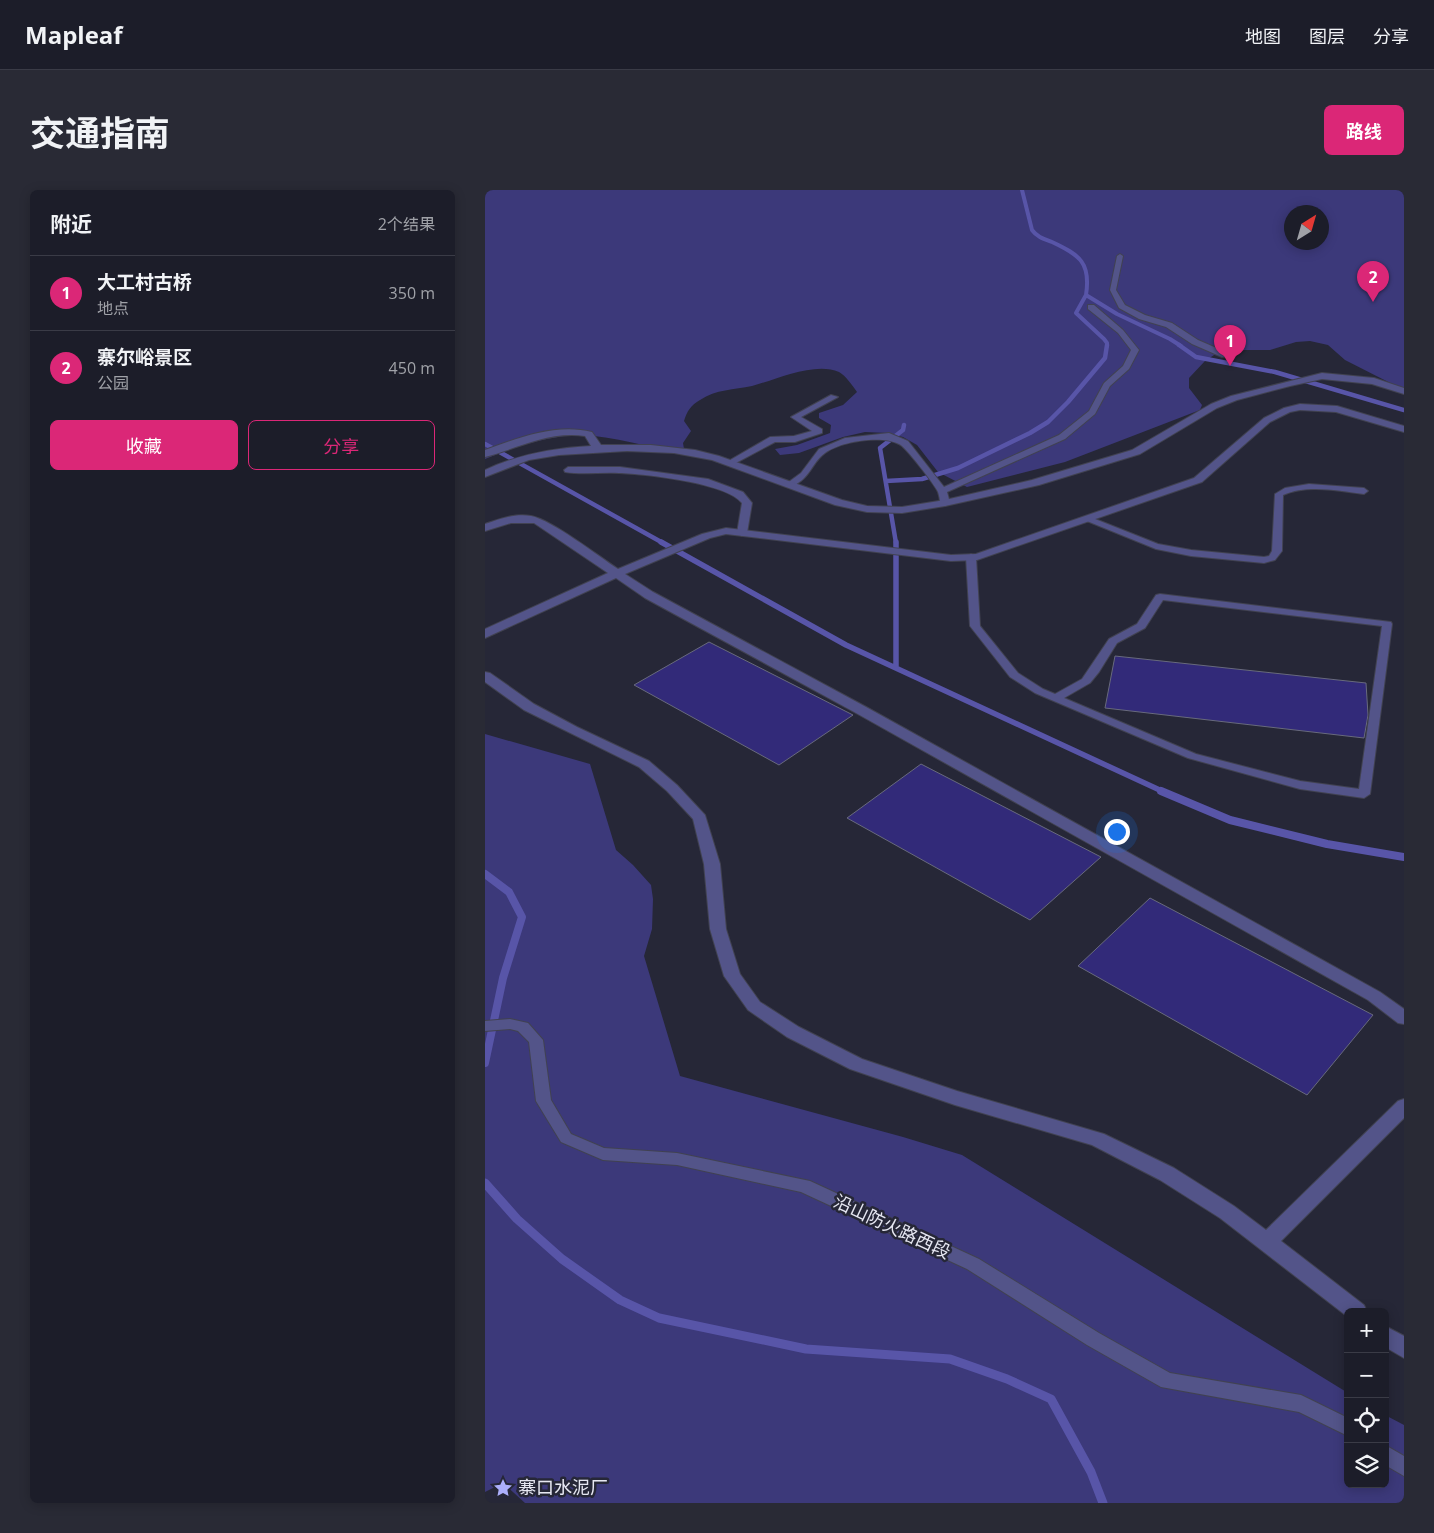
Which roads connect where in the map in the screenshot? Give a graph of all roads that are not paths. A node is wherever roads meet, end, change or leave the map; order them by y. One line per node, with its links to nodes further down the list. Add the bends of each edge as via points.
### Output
1 (1120, 256): 3 (lane, via 1113,290 1122,306 1142,318 1169,325 1195,342)
2 (1091, 307): 13 (lane, via 1122,333 1135,350 1126,366 1107,385 1092,412 1062,437)
3 (1225, 355)
4 (1404, 390): 15 (street, via 1374,381 1322,376 1295,382 1214,406 1136,452 1035,483)
5 (834, 398): 9 (lane, via 795,417 819,430 795,440 773,438)
6 (1404, 430): 16 (street, via 1337,409 1300,407 1287,410 1267,420 1198,480)
7 (599, 450): 8 (street, via 588,434 565,431); 9 (street, via 671,449); 11 (street, via 564,451 529,458)
8 (485, 454)
9 (729, 463): 12 (street)
10 (568, 470): 18 (lane, via 620,470 708,482 740,494 747,503)
11 (485, 474)
12 (790, 484): 13 (lane, via 804,474 822,451 845,441 889,436 905,443); 15 (street, via 839,503 883,509)
13 (942, 491): 15 (lane)
14 (1364, 491): 16 (lane, via 1300,487 1279,494 1277,552 1264,560 1156,546)
15 (945, 504)
16 (1087, 519): 19 (street)
17 (485, 528): 20 (street, via 511,518 538,521)
18 (742, 533): 19 (street, via 951,558); 20 (street, via 725,531 691,542)
19 (971, 557): 23 (lane, via 975,626 1014,675)
20 (617, 574): 21 (street); 24 (street, via 649,595 1374,996)
21 (485, 634)
22 (485, 676): 27 (street, via 529,707 643,764 672,788 700,818 712,864 718,929 732,976 754,1006 793,1032 856,1064 955,1098 1097,1139 1167,1174)
23 (1056, 698): 23 (lane, via 1192,756 1300,785 1364,794 1387,624 1161,597 1141,626 1113,641 1086,681)
24 (1404, 1018)
25 (485, 1026): 31 (lane, 沿山防火路西段, via 508,1024 523,1027 535,1040 543,1101 566,1138 603,1154 677,1159 804,1186 973,1264 1167,1381 1301,1404)
26 (1404, 1106): 27 (street)
27 (1267, 1242): 28 (street)
28 (1352, 1308)
29 (1389, 1338): 30 (street)
30 (1404, 1348)
31 (1344, 1425)
32 (1389, 1457): 33 (lane)
33 (1404, 1467)

